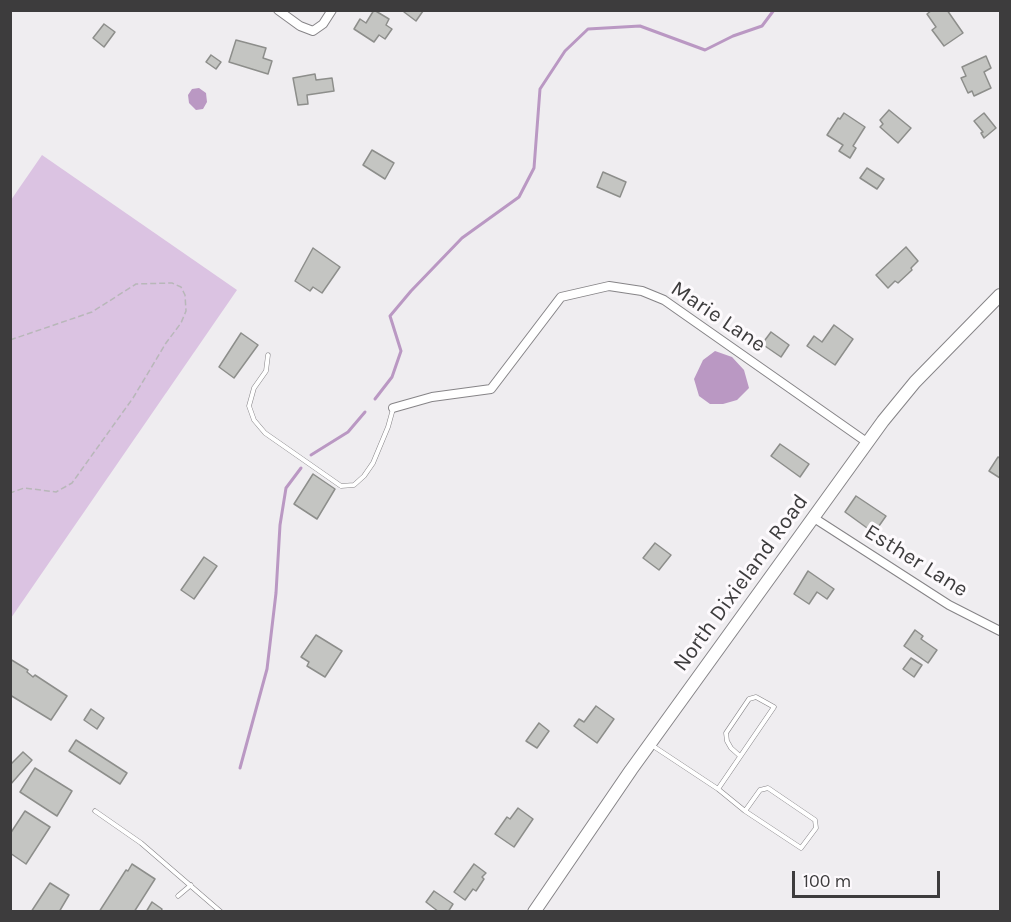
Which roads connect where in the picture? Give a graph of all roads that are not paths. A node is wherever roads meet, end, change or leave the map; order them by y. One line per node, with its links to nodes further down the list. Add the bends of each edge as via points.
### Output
1 (278, 10): 2 (street, via 313,30 323,24)
2 (332, 10)
3 (1000, 295): 6 (street, North Dixieland Road, via 915,382)
4 (268, 355): 5 (lane, via 266,371 254,388 249,406 254,420 265,433 341,486 354,485 373,463)
5 (393, 408): 6 (street, Marie Lane, via 432,397 490,389 561,297 609,286 642,291 664,300)
6 (868, 443): 7 (street, North Dixieland Road)
7 (814, 518): 8 (street, Esther Lane, via 949,605); 9 (street, North Dixieland Road)
8 (1000, 631)
9 (650, 743): 11 (lane); 17 (street, North Dixieland Road)
10 (740, 756): 10 (lane, via 774,707 756,697 749,699 726,733 730,748); 11 (lane)
11 (718, 789): 13 (lane)
12 (95, 811): 14 (lane)
13 (746, 811): 13 (lane, via 801,848 816,828 815,820 768,788 760,790)
14 (191, 885): 15 (lane); 16 (lane)
15 (178, 896)
16 (221, 912)
17 (534, 912)

